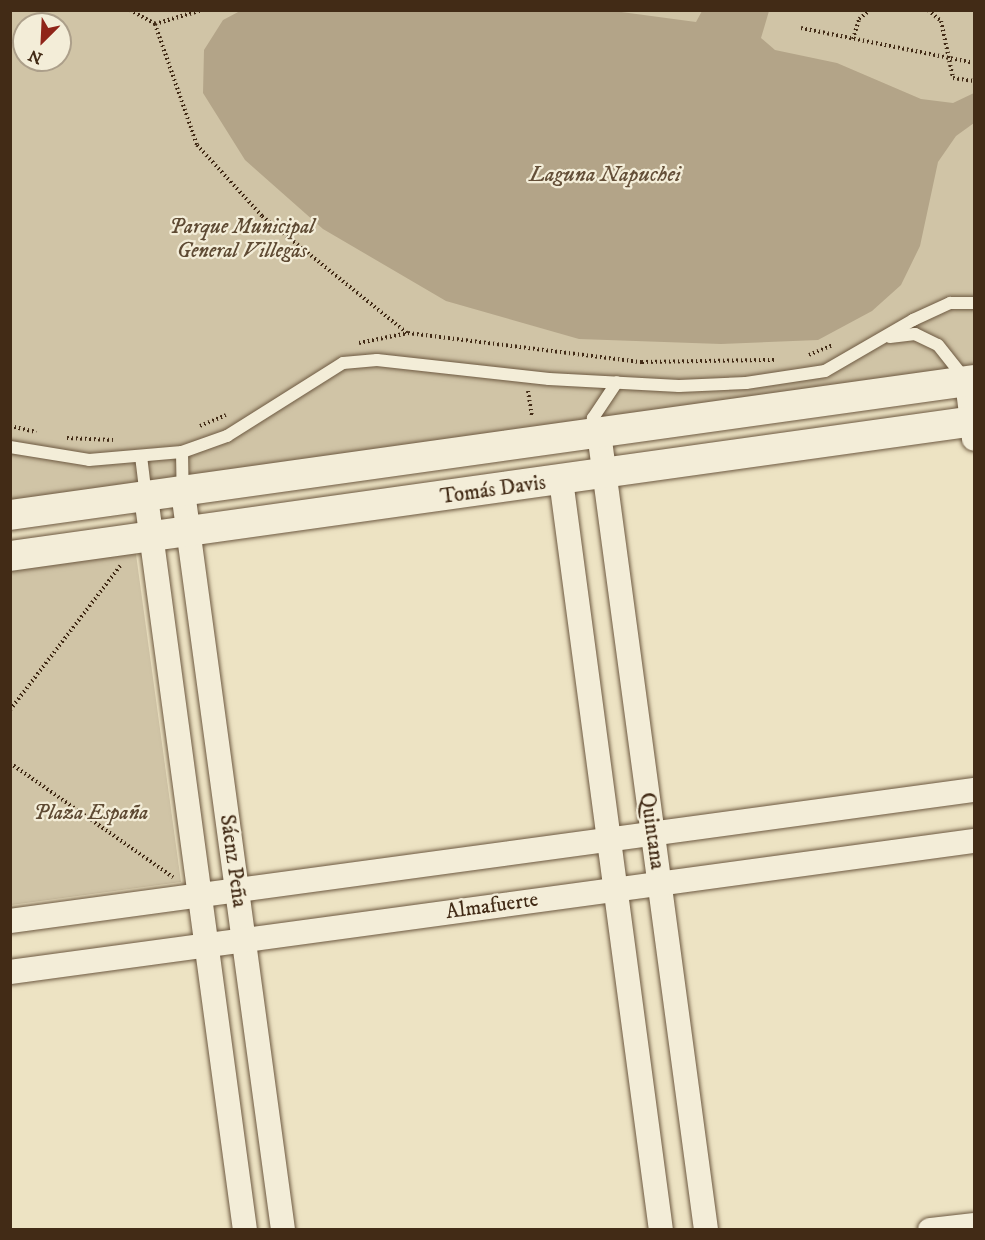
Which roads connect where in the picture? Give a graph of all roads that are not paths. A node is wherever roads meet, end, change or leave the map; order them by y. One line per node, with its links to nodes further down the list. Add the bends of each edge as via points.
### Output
1 (975, 303): 2 (lane, via 950,303)
2 (886, 337): 3 (lane, via 915,334 938,345); 4 (lane, via 825,371 746,382)
3 (971, 381): 5 (street); 6 (street, Tomás Davis)
4 (617, 382): 6 (lane, via 593,418); 8 (lane, via 377,360 343,363 227,436)
5 (974, 427): 10 (street, Tomás Davis)
6 (599, 433): 10 (street, Quintana); 12 (street, Tomás Davis)
7 (10, 447): 9 (lane, via 89,460)
8 (182, 452): 9 (lane); 12 (lane)
9 (141, 456): 13 (lane)
10 (604, 474): 11 (street, Tomás Davis); 19 (street, Quintana)
11 (561, 480): 15 (street, Tomás Davis); 20 (street, Quintana)
12 (183, 492): 13 (street, Tomás Davis); 15 (street, Sáenz Peña)
13 (146, 497): 14 (street, Tomás Davis); 16 (street, Sáenz Peña)
14 (10, 515)
15 (189, 533): 16 (street, Tomás Davis); 24 (street, Sáenz Peña)
16 (152, 538): 17 (street, Tomás Davis); 23 (street, Sáenz Peña)
17 (10, 556)
18 (975, 790): 19 (street)
19 (652, 834): 20 (street); 22 (street, Quintana)
20 (609, 839): 24 (street); 25 (street, Quintana)
21 (975, 841): 22 (street, Almafuerte)
22 (659, 884): 25 (street, Almafuerte); 34 (street, Quintana)
23 (190, 889): 24 (street); 26 (street); 28 (street, Sáenz Peña)
24 (237, 890): 27 (street, Sáenz Peña)
25 (616, 890): 27 (street, Almafuerte); 33 (street, Quintana)
26 (10, 921)
27 (244, 940): 28 (street, Almafuerte); 32 (street, Sáenz Peña)
28 (206, 945): 29 (street, Almafuerte); 31 (street, Sáenz Peña)
29 (10, 972)
30 (975, 1225): 35 (street)
31 (245, 1230)
32 (283, 1230)
33 (662, 1230)
34 (706, 1230)
35 (930, 1230)

